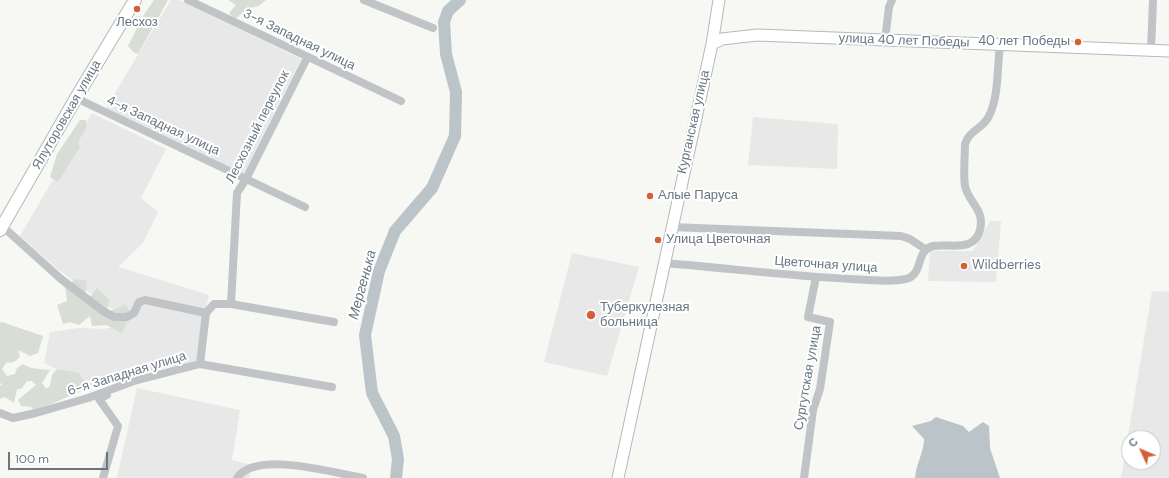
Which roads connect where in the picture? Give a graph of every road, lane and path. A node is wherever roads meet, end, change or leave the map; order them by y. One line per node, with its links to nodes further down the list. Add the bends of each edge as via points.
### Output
1 (135, 0): 14 (main road, Ялуторовская улица)
2 (188, 0): 13 (street, 3-я Западная улица)
3 (364, 0): 7 (street)
4 (719, 0): 9 (main road, Курганская улица)
5 (892, 0): 8 (street)
6 (1153, 0): 11 (street)
7 (432, 28)
8 (885, 40): 9 (main road, улица 40 лет Победы, via 757,35 722,39); 10 (main road, улица 40 лет Победы)
9 (712, 44): 18 (main road, Курганская улица)
10 (1000, 45): 11 (main road, улица 40 лет Победы); 20 (street, via 994,104 984,124 967,137 965,144 965,184 971,201 980,211 980,230 976,238 968,244 957,247 933,246)
11 (1151, 50): 12 (main road, улица 40 лет Победы)
12 (1169, 51)
13 (307, 58): 15 (street, 3-я Западная улица); 16 (street, Лесхозный переулок)
14 (76, 98): 16 (street, 4-я Западная улица); 19 (main road, Ялуторовская улица)
15 (401, 101)
16 (246, 179): 17 (street, 4-я Западная улица); 23 (street, Лесхозный переулок, via 237,193)
17 (305, 207)
18 (671, 227): 20 (street, via 901,236); 21 (main road, Курганская улица)
19 (1, 228): 24 (street, via 61,279 114,317 128,317 139,302 146,300)
20 (925, 249): 22 (street, Цветочная улица, via 916,271 909,278 889,281)
21 (664, 263): 22 (street, Цветочная улица); 34 (main road, Курганская улица)
22 (816, 278): 35 (street, Сургутская улица, via 808,318 830,322 820,389 813,410)
23 (231, 304): 24 (street, via 214,304); 25 (street)
24 (206, 312): 26 (street)
25 (334, 322)
26 (200, 364): 27 (street, 6-я Западная улица); 28 (street, 6-я Западная улица)
27 (134, 381): 29 (street, 6-я Западная улица, via 36,413 13,418); 31 (street, via 99,399 118,426)
28 (332, 388)
29 (0, 414)
30 (320, 474): 32 (street, via 288,465 263,464 248,468); 33 (street)
31 (103, 478)
32 (237, 478)
33 (363, 478)
34 (618, 478)
35 (804, 478)

